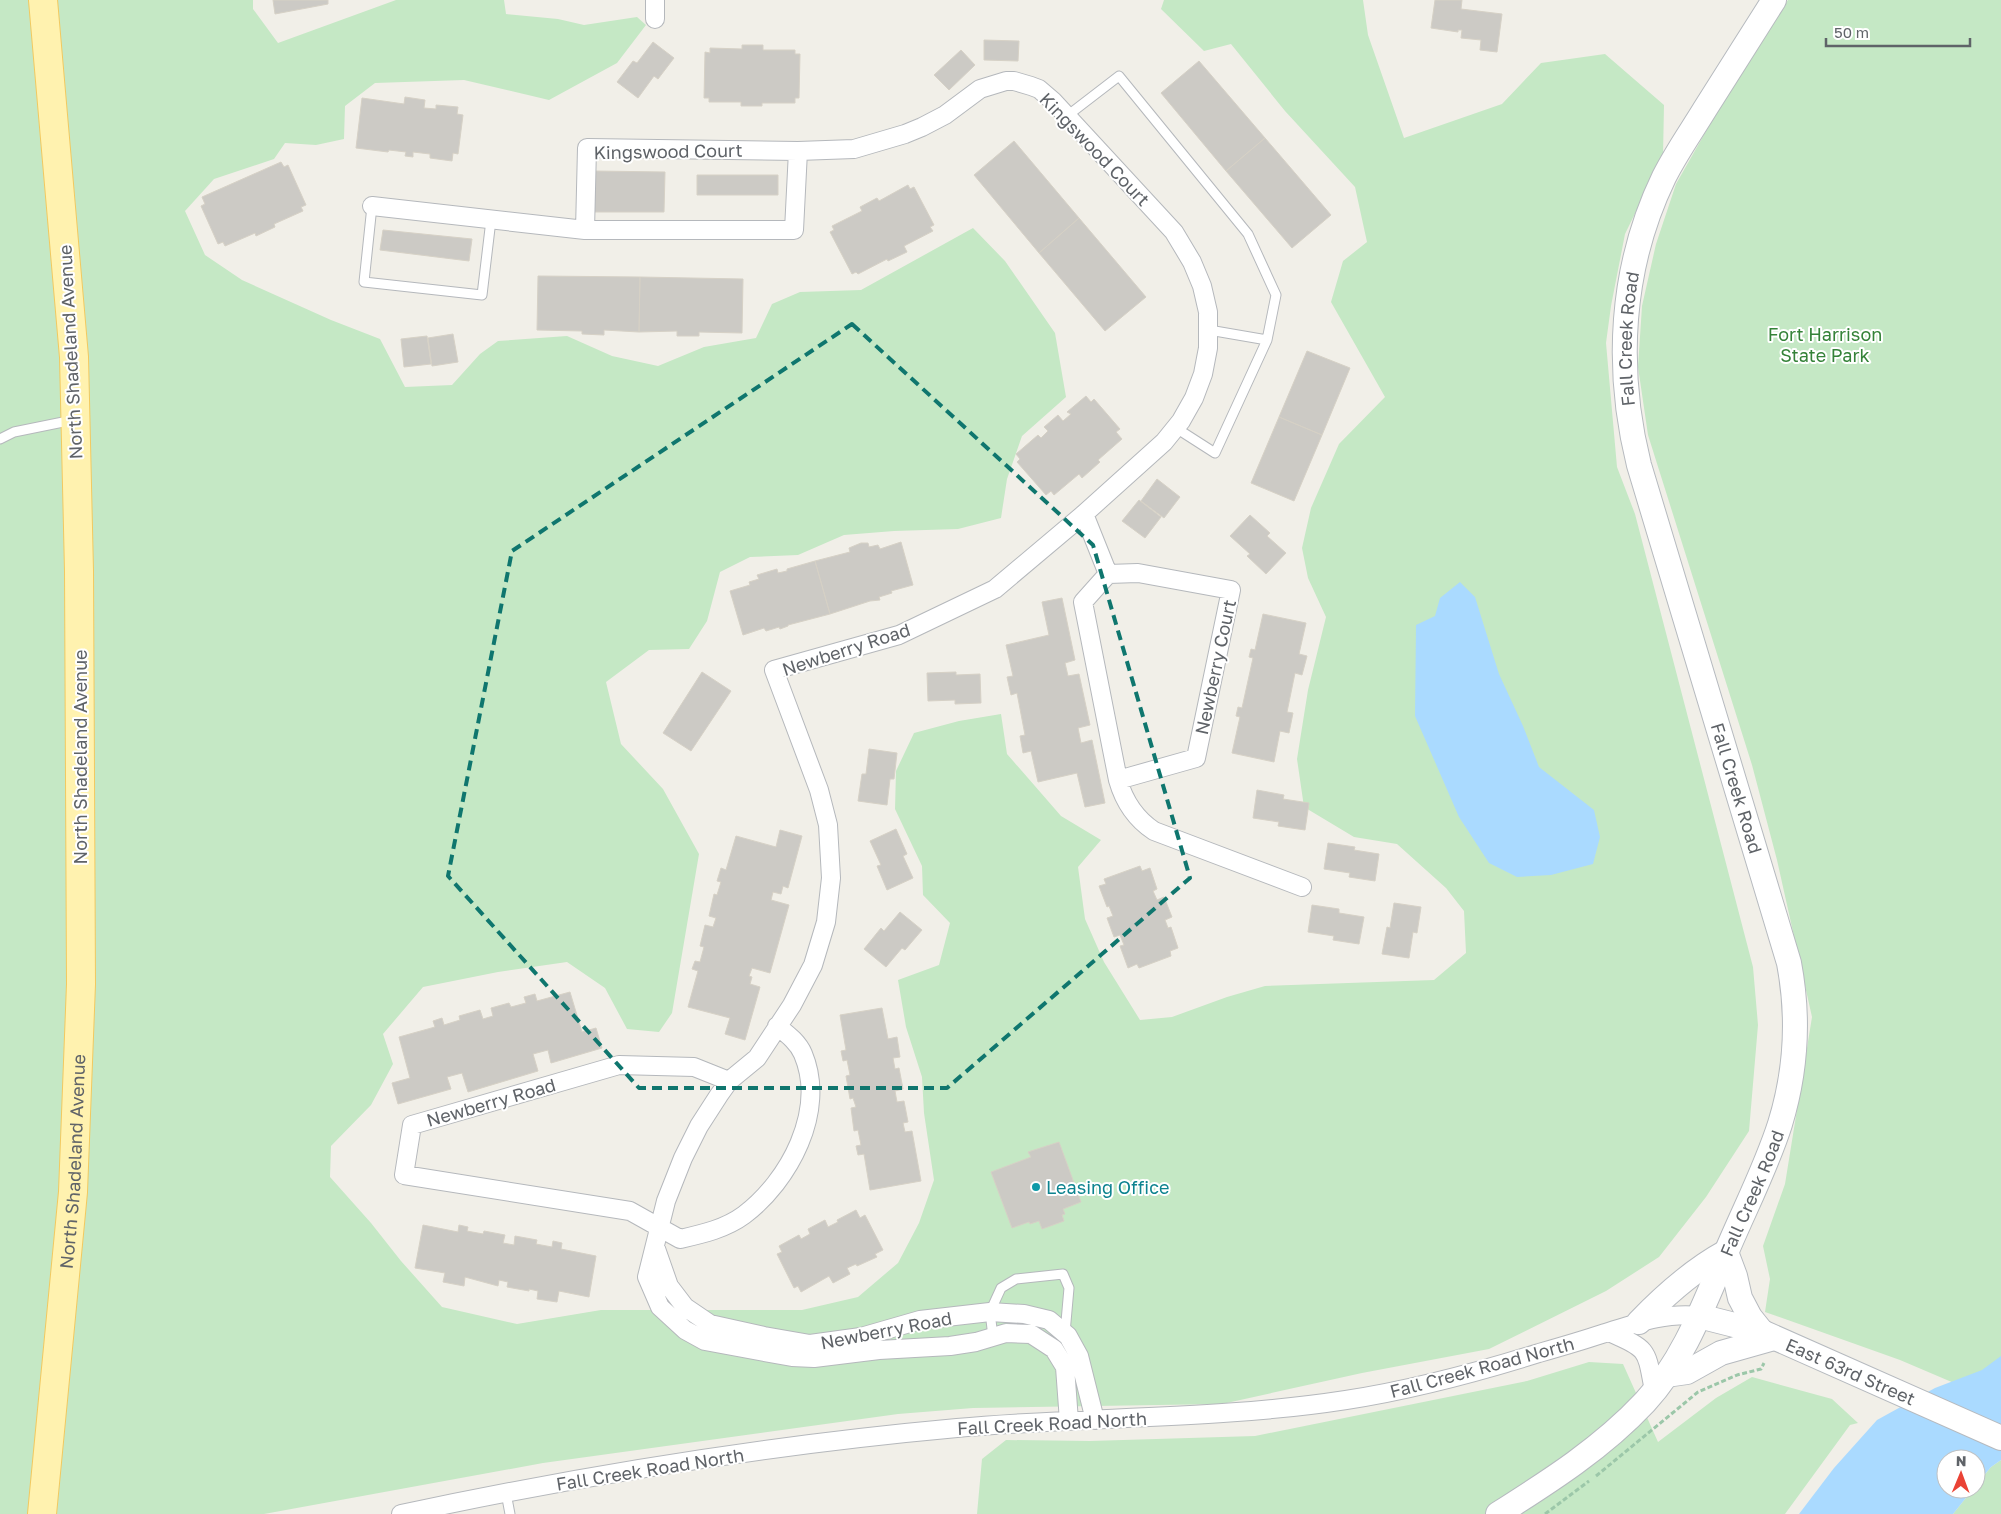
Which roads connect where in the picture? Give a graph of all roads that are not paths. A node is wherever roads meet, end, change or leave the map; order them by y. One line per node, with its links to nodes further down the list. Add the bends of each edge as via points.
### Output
1 (43, 0): 12 (main road, North Shadeland Avenue, via 71,320)
2 (655, 0): 4 (street)
3 (1774, 0): 23 (main road, Fall Creek Road, via 1664,177 1637,254 1624,341 1628,413 1639,465 1785,948 1793,987 1795,1046 1782,1118 1752,1197)
4 (655, 19)
5 (1067, 116): 6 (street, Kingswood Court, via 1039,89 1006,81 980,89 945,115 905,134 854,148); 10 (street, Kingswood Court, via 1179,240 1202,286); 11 (lane, via 1119,76 1248,234 1276,295)
6 (798, 151): 9 (street, via 794,230); 9 (street, Kingswood Court, via 587,148)
7 (372, 206): 8 (street); 8 (lane, via 364,282 482,295)
8 (491, 220): 9 (street)
9 (584, 230)
10 (1209, 330): 11 (lane); 13 (street, Newberry Road, via 1201,383)
11 (1267, 340): 13 (lane, via 1215,453)
12 (76, 420): 14 (lane, via 14,432); 36 (main road, North Shadeland Avenue, via 80,1024 71,1216)
13 (1176, 428): 15 (street, Newberry Road)
14 (0, 439)
15 (1084, 514): 16 (street); 19 (street, Newberry Road, via 995,589 899,635 774,670 819,790 828,824 831,861 829,905 816,957 801,989)
16 (1108, 574): 17 (street, via 1083,602); 17 (street, Newberry Court, via 1138,573 1231,590 1196,758)
17 (1118, 780): 18 (street, via 1131,809 1147,827)
18 (1302, 887)
19 (777, 1026): 20 (street, Newberry Road, via 757,1058); 21 (street, Newberry Road, via 793,1039 802,1052 808,1076 806,1123 790,1164 768,1194 743,1216 710,1233 680,1239)
20 (729, 1080): 21 (street, Newberry Road, via 683,1158); 21 (street, Newberry Road, via 694,1066 619,1065 412,1125 404,1175 630,1212)
21 (659, 1227): 22 (street, Newberry Road)
22 (655, 1245): 24 (street, Newberry Road, via 669,1286 685,1308 710,1324 764,1336 810,1344 861,1337 920,1320); 29 (street, Newberry Road, via 647,1277 660,1307 685,1330 705,1341 814,1358 950,1346)
23 (1726, 1252): 25 (main road, Fall Creek Road); 26 (main road, via 1706,1263); 30 (main road, via 1740,1298)
24 (990, 1312): 28 (street, Newberry Road, via 1024,1314 1049,1320); 28 (lane, via 1001,1288 1016,1280 1063,1274 1069,1288); 29 (lane)
25 (1699, 1316): 26 (street, Fall Creek Road North, via 1678,1315); 30 (main road, East 63rd Street); 31 (main road, Fall Creek Road)
26 (1639, 1322): 27 (street, Fall Creek Road North)
27 (1609, 1332): 31 (street, via 1634,1342 1644,1351); 32 (street, Fall Creek Road North, via 1475,1373 1375,1396 1266,1409)
28 (1065, 1334): 32 (street, Newberry Road, via 1079,1356)
29 (993, 1337): 33 (street, Newberry Road, via 1006,1333 1032,1334 1054,1349 1065,1367)
30 (1768, 1342): 31 (main road, via 1721,1353); 34 (main road, East 63rd Street, via 1809,1354)
31 (1660, 1383): 39 (main road, Fall Creek Road, via 1590,1452)
32 (1095, 1420): 33 (street, Fall Creek Road North)
33 (1069, 1421): 35 (street, Fall Creek Road North, via 956,1428 793,1446)
34 (2001, 1438)
35 (506, 1492): 37 (street, Fall Creek Road North); 38 (lane)
36 (42, 1514)
37 (401, 1514)
38 (510, 1514)
39 (1498, 1514)

